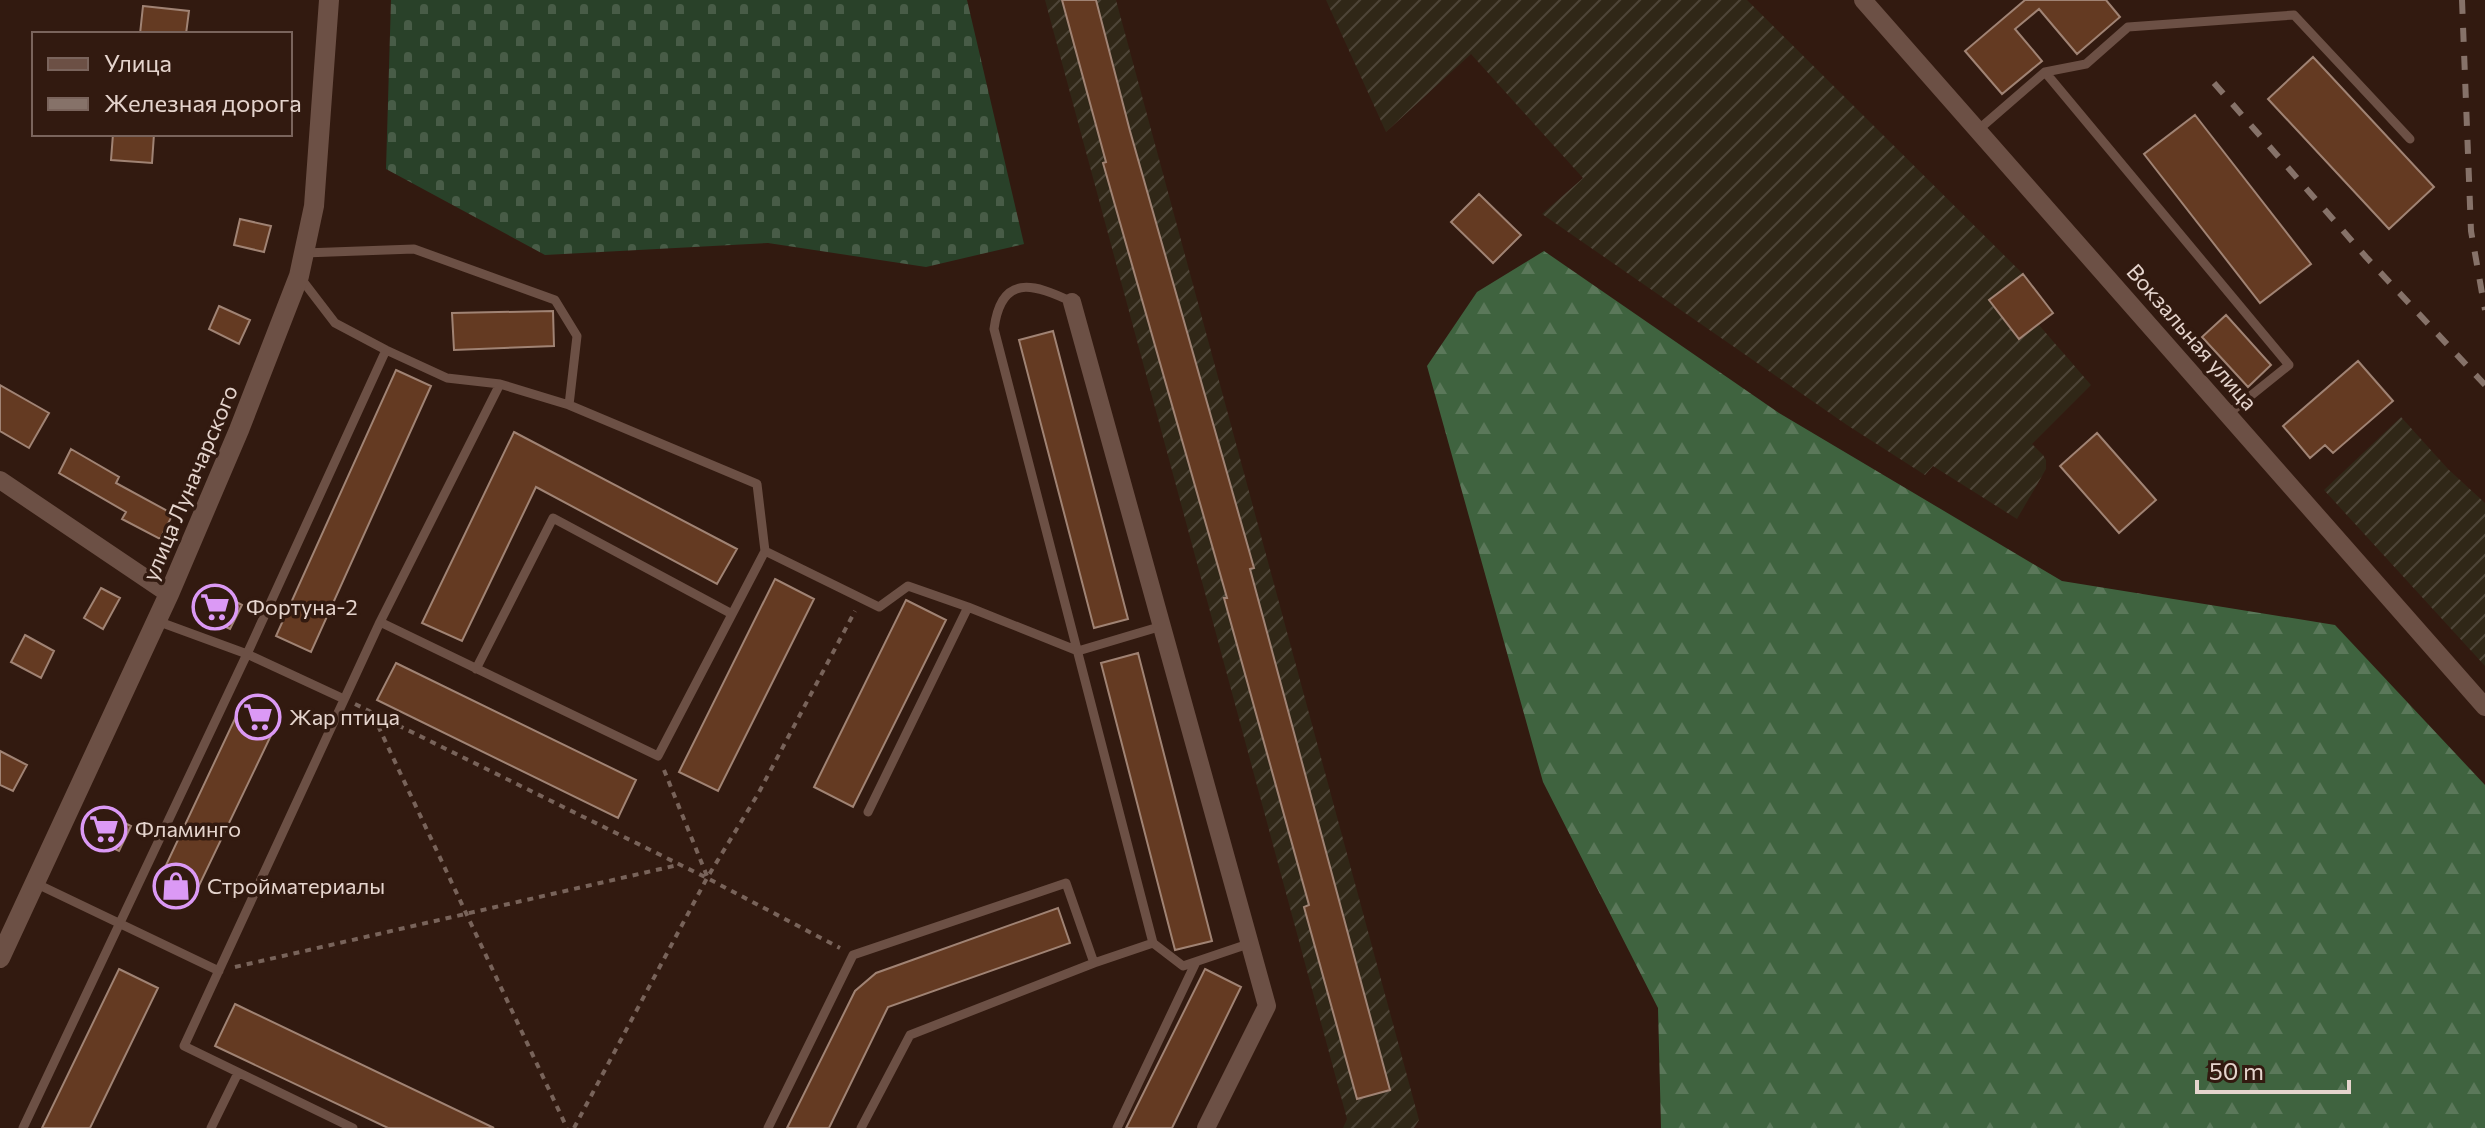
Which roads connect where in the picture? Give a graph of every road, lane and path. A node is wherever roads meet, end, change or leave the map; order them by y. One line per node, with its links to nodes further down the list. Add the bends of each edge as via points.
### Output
1 (329, 0): 6 (street, улица Луначарского, via 314,206)
2 (1863, 0): 4 (street, Вокзальная улица)
3 (2045, 72): 4 (lane); 5 (lane, via 2086,64 2128,27 2294,15); 12 (lane, via 2289,365)
4 (1978, 130): 12 (street, Вокзальная улица)
5 (2410, 139)
6 (304, 253): 7 (street, улица Луначарского); 11 (lane, via 414,249 555,300 577,336)
7 (299, 276): 9 (lane, via 335,323); 15 (street, улица Луначарского)
8 (1072, 302): 21 (street); 22 (lane, via 1044,289 1021,287 997,309 994,329)
9 (386, 350): 10 (lane, via 447,378); 23 (lane)
10 (500, 384): 11 (lane); 20 (lane)
11 (569, 405): 14 (lane, via 757,484)
12 (2228, 414): 26 (street, Вокзальная улица)
13 (0, 480): 15 (street)
14 (765, 551): 16 (lane); 18 (lane)
15 (169, 594): 19 (street, улица Луначарского)
16 (862, 598): 17 (lane, via 879,607 908,586); 31 (path)
17 (968, 607): 22 (lane); 29 (lane)
18 (732, 614): 24 (lane, via 553,518); 28 (lane)
19 (157, 621): 23 (lane); 32 (street, улица Луначарского)
20 (380, 622): 24 (lane); 25 (lane)
21 (1162, 626): 22 (lane); 36 (street)
22 (1078, 651): 35 (lane)
23 (247, 654): 25 (lane); 34 (lane)
24 (476, 669): 28 (lane)
25 (344, 699): 27 (path); 41 (lane)
26 (2485, 707)
27 (372, 712): 30 (path); 33 (path)
28 (658, 756): 31 (path)
29 (868, 812)
30 (680, 864): 31 (path); 33 (path)
31 (707, 878): 37 (path); 47 (path)
32 (35, 883): 34 (lane); 38 (street, улица Луначарского)
33 (465, 912): 41 (path); 46 (path)
34 (119, 925): 41 (lane); 43 (lane)
35 (1153, 943): 39 (lane, via 1183,966); 40 (lane)
36 (1251, 943): 39 (lane); 51 (street, via 1267,1006)
37 (853, 955): 40 (lane, via 1066,883); 48 (lane)
38 (0, 958)
39 (1196, 962): 50 (lane)
40 (1094, 963): 49 (lane, via 910,1035)
41 (219, 971): 42 (lane, via 184,1046)
42 (238, 1073): 44 (lane); 45 (lane)
43 (23, 1128)
44 (211, 1128)
45 (353, 1128)
46 (567, 1128)
47 (574, 1128)
48 (768, 1128)
49 (861, 1128)
50 (1117, 1128)
51 (1206, 1128)

